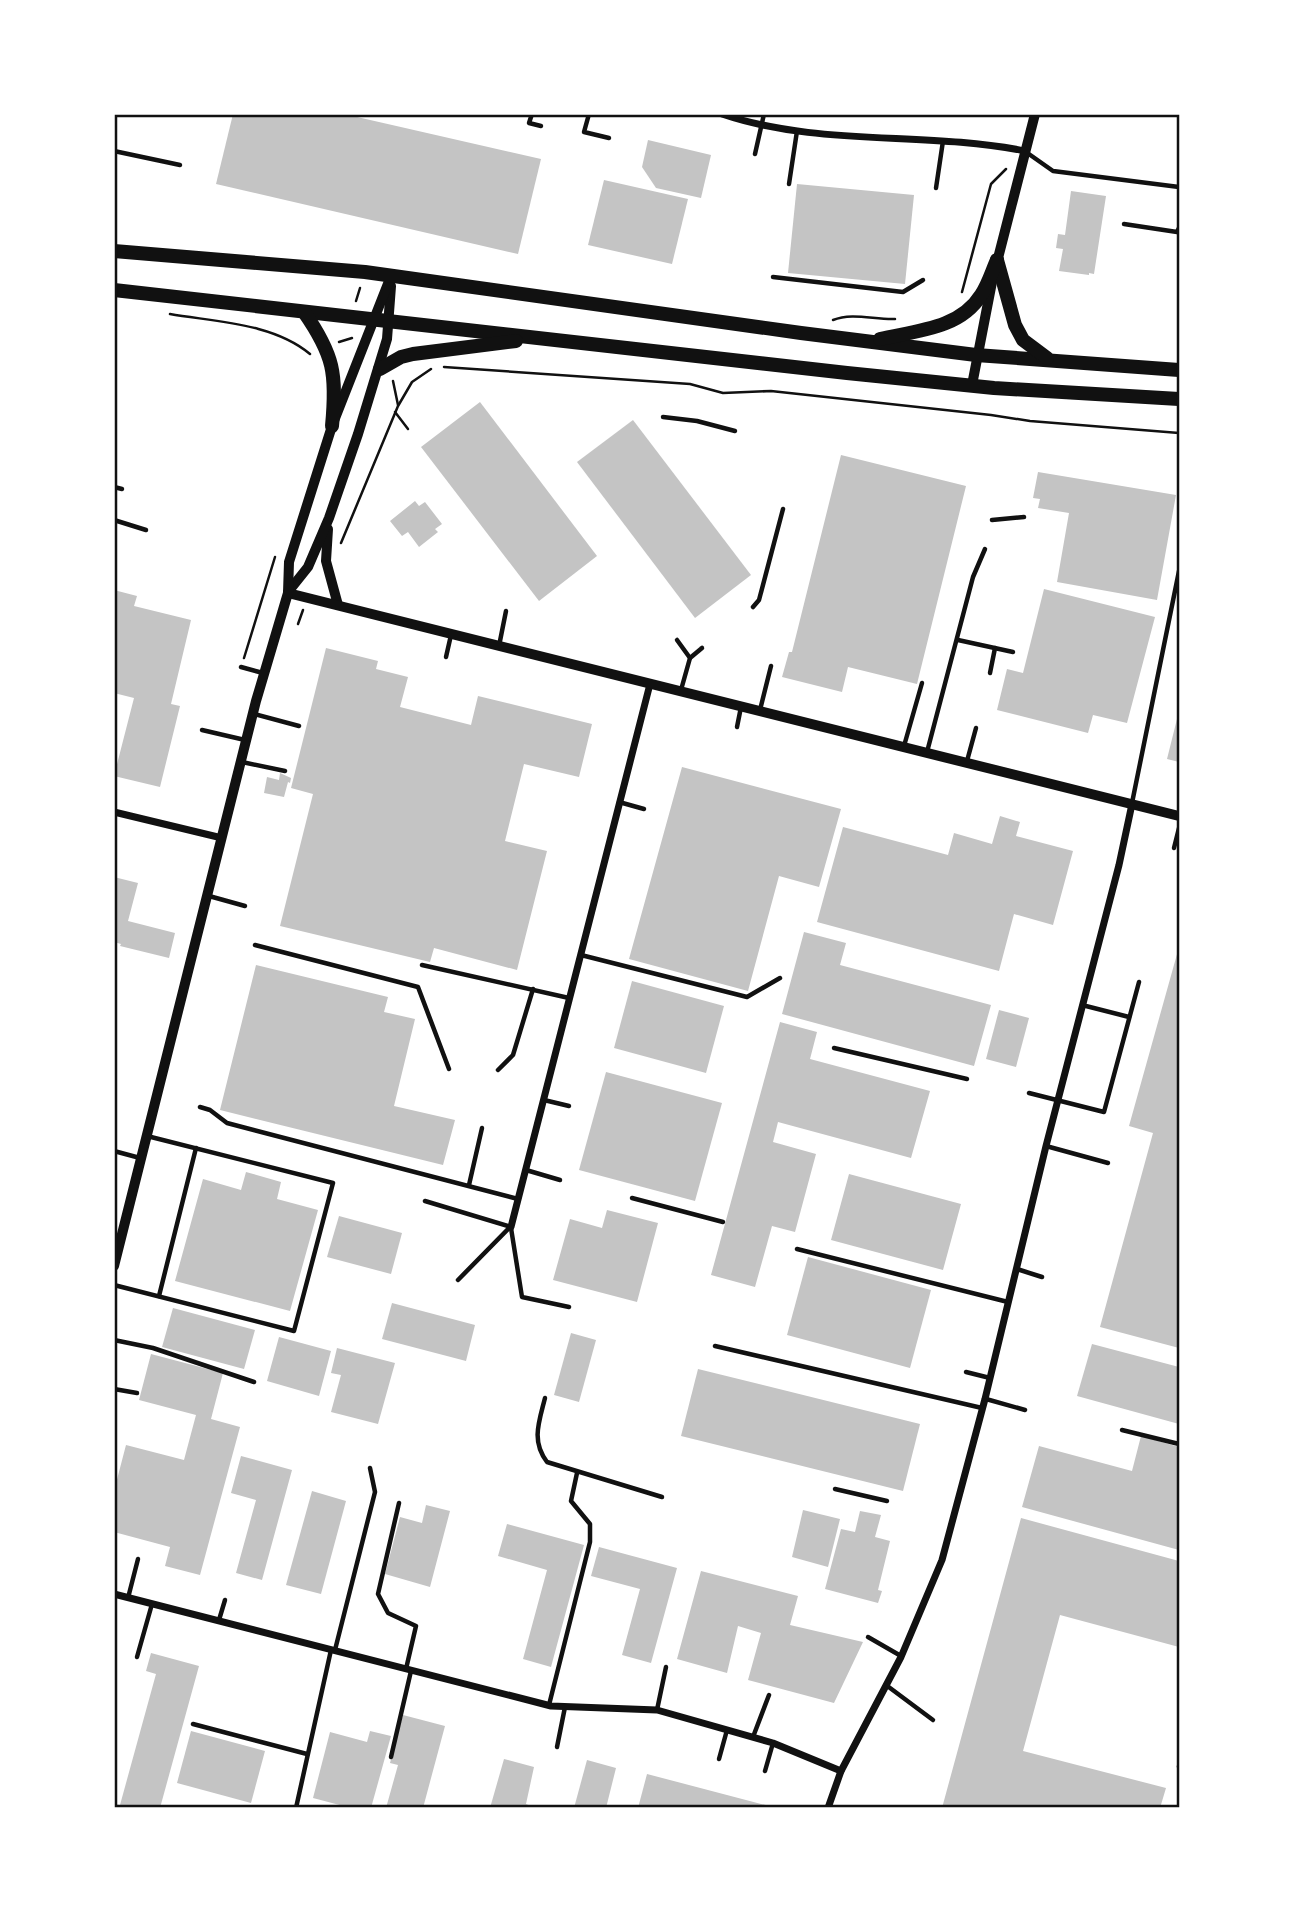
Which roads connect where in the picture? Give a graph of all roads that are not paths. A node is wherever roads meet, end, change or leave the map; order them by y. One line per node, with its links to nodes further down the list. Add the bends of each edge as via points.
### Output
1 (532, 114): 6 (lane, via 529,124)
2 (589, 114): 9 (lane, via 584,132)
3 (722, 114): 7 (street)
4 (764, 114): 7 (lane)
5 (1035, 114): 12 (street)
6 (541, 126)
7 (761, 126): 8 (street); 13 (lane)
8 (797, 131): 10 (street); 15 (lane)
9 (609, 138)
10 (943, 141): 12 (street); 17 (lane)
11 (114, 151): 14 (lane)
12 (1025, 152): 16 (lane, via 1053,171); 21 (street)
13 (755, 154)
14 (180, 165)
15 (789, 184)
16 (1179, 187)
17 (936, 188)
18 (1124, 224): 19 (lane, via 1177,232)
19 (1179, 228)
20 (114, 251): 22 (highway)
21 (997, 260): 29 (highway, via 981,295 961,317); 30 (street); 31 (highway, via 1023,341)
22 (391, 276): 27 (street); 29 (highway)
23 (773, 277): 24 (lane, via 903,292)
24 (923, 280)
25 (114, 290): 26 (highway)
26 (304, 312): 27 (highway); 37 (highway, via 332,363)
27 (382, 321): 28 (highway); 32 (street, via 387,340); 37 (street)
28 (538, 338): 32 (highway, via 413,354); 34 (highway)
29 (871, 342): 30 (highway)
30 (976, 355): 31 (highway); 34 (street)
31 (1049, 360): 33 (highway)
32 (380, 369): 43 (street)
33 (1179, 370)
34 (972, 385): 35 (highway)
35 (1179, 399)
36 (663, 417): 38 (lane)
37 (332, 426): 49 (street, via 289,562)
38 (734, 431)
39 (114, 487): 40 (lane)
40 (122, 489)
41 (783, 509): 51 (lane, via 759,600)
42 (1024, 517): 45 (lane)
43 (328, 518): 49 (street, via 308,567); 50 (street, via 326,561)
44 (114, 520): 46 (lane)
45 (992, 520)
46 (146, 530)
47 (985, 549): 55 (lane)
48 (1179, 571): 83 (lane)
49 (288, 593): 50 (street); 64 (street)
50 (338, 605): 53 (street)
51 (753, 607)
52 (506, 611): 56 (lane)
53 (452, 635): 56 (street); 60 (lane)
54 (677, 640): 61 (lane)
55 (958, 640): 57 (lane); 78 (lane)
56 (498, 646): 67 (street)
57 (995, 648): 59 (lane); 65 (lane)
58 (702, 649): 61 (lane)
59 (1013, 652)
60 (446, 657)
61 (690, 658): 68 (lane)
62 (771, 666): 70 (lane)
63 (241, 667): 64 (lane)
64 (264, 673): 71 (street)
65 (990, 673)
66 (922, 683): 77 (lane)
67 (650, 684): 68 (street); 82 (street)
68 (681, 691): 69 (street)
69 (741, 706): 70 (street); 73 (lane)
70 (759, 710): 77 (street)
71 (253, 714): 72 (lane); 76 (street)
72 (299, 726)
73 (737, 727)
74 (976, 728): 80 (lane)
75 (202, 730): 76 (lane)
76 (246, 740): 79 (street)
77 (904, 747): 78 (street)
78 (928, 752): 80 (street)
79 (241, 762): 81 (lane); 88 (street)
80 (967, 763): 83 (street)
81 (285, 771)
82 (618, 801): 84 (lane); 93 (street)
83 (1132, 804): 86 (street); 99 (street)
84 (644, 809)
85 (114, 813): 88 (street)
86 (1179, 816)
87 (1179, 828): 89 (lane)
88 (222, 838): 90 (street)
89 (1174, 848)
90 (207, 895): 91 (lane); 111 (street)
91 (245, 905)
92 (255, 945): 102 (lane, via 418,987)
93 (580, 955): 95 (lane, via 747,997); 98 (street)
94 (422, 965): 97 (lane)
95 (780, 978)
96 (1139, 982): 100 (lane)
97 (533, 989): 98 (lane); 103 (lane, via 513,1055)
98 (569, 998): 106 (street)
99 (1081, 1005): 100 (lane); 107 (street)
100 (1129, 1017): 107 (lane, via 1104,1112)
101 (834, 1048): 104 (lane)
102 (449, 1069)
103 (498, 1070)
104 (967, 1079)
105 (1029, 1093): 107 (lane)
106 (543, 1099): 108 (lane); 117 (street)
107 (1057, 1101): 112 (street)
108 (569, 1106)
109 (200, 1107): 119 (lane, via 227,1123)
110 (482, 1128): 119 (lane)
111 (147, 1136): 113 (lane); 115 (street)
112 (1046, 1146): 116 (lane); 127 (street)
113 (196, 1148): 131 (lane); 131 (lane, via 333,1183 294,1331)
114 (114, 1151): 115 (lane)
115 (141, 1159): 126 (street)
116 (1108, 1163)
117 (525, 1170): 118 (lane); 121 (street)
118 (560, 1181)
119 (469, 1185): 121 (lane)
120 (632, 1198): 123 (lane)
121 (518, 1199): 124 (street)
122 (425, 1201): 124 (lane)
123 (723, 1222)
124 (511, 1227): 129 (lane); 133 (lane, via 522,1297)
125 (797, 1249): 132 (lane)
126 (114, 1264)
127 (1016, 1269): 128 (lane); 132 (street)
128 (1042, 1277)
129 (458, 1280)
130 (114, 1285): 131 (lane)
131 (159, 1296)
132 (1008, 1302): 137 (street)
133 (569, 1307)
134 (114, 1340): 138 (lane)
135 (715, 1346): 143 (lane)
136 (966, 1372): 137 (lane)
137 (990, 1378): 142 (street)
138 (254, 1381)
139 (114, 1389): 140 (lane)
140 (137, 1394)
141 (545, 1398): 148 (lane, via 536,1440 541,1454 547,1462)
142 (985, 1399): 143 (street); 144 (lane)
143 (982, 1408): 162 (street, via 942,1560)
144 (1025, 1410)
145 (1122, 1430): 146 (lane)
146 (1179, 1444)
147 (370, 1468): 160 (lane, via 375,1492)
148 (577, 1472): 150 (lane); 167 (lane, via 571,1501 590,1524 590,1542)
149 (835, 1489): 151 (lane)
150 (662, 1497)
151 (887, 1501)
152 (399, 1503): 164 (lane, via 378,1594 388,1613 416,1626)
153 (138, 1559): 155 (lane)
154 (114, 1594): 155 (street)
155 (128, 1598): 157 (street)
156 (225, 1600): 158 (lane)
157 (152, 1604): 158 (street); 161 (lane)
158 (219, 1621): 160 (street)
159 (869, 1637): 162 (lane)
160 (333, 1650): 164 (street); 176 (lane)
161 (136, 1657)
162 (901, 1657): 165 (street)
163 (666, 1667): 169 (lane)
164 (408, 1669): 167 (street); 177 (lane)
165 (886, 1685): 170 (lane); 180 (street)
166 (769, 1695): 173 (lane)
167 (549, 1706): 168 (street)
168 (566, 1707): 169 (street); 175 (lane)
169 (657, 1710): 172 (street)
170 (933, 1720)
171 (193, 1724): 176 (lane)
172 (727, 1729): 173 (street); 178 (lane)
173 (753, 1737): 174 (street)
174 (773, 1743): 179 (lane); 180 (street)
175 (557, 1747)
176 (307, 1754): 181 (lane)
177 (391, 1757)
178 (719, 1759)
179 (765, 1771)
180 (841, 1771): 182 (street)
181 (296, 1808)
182 (828, 1808)

